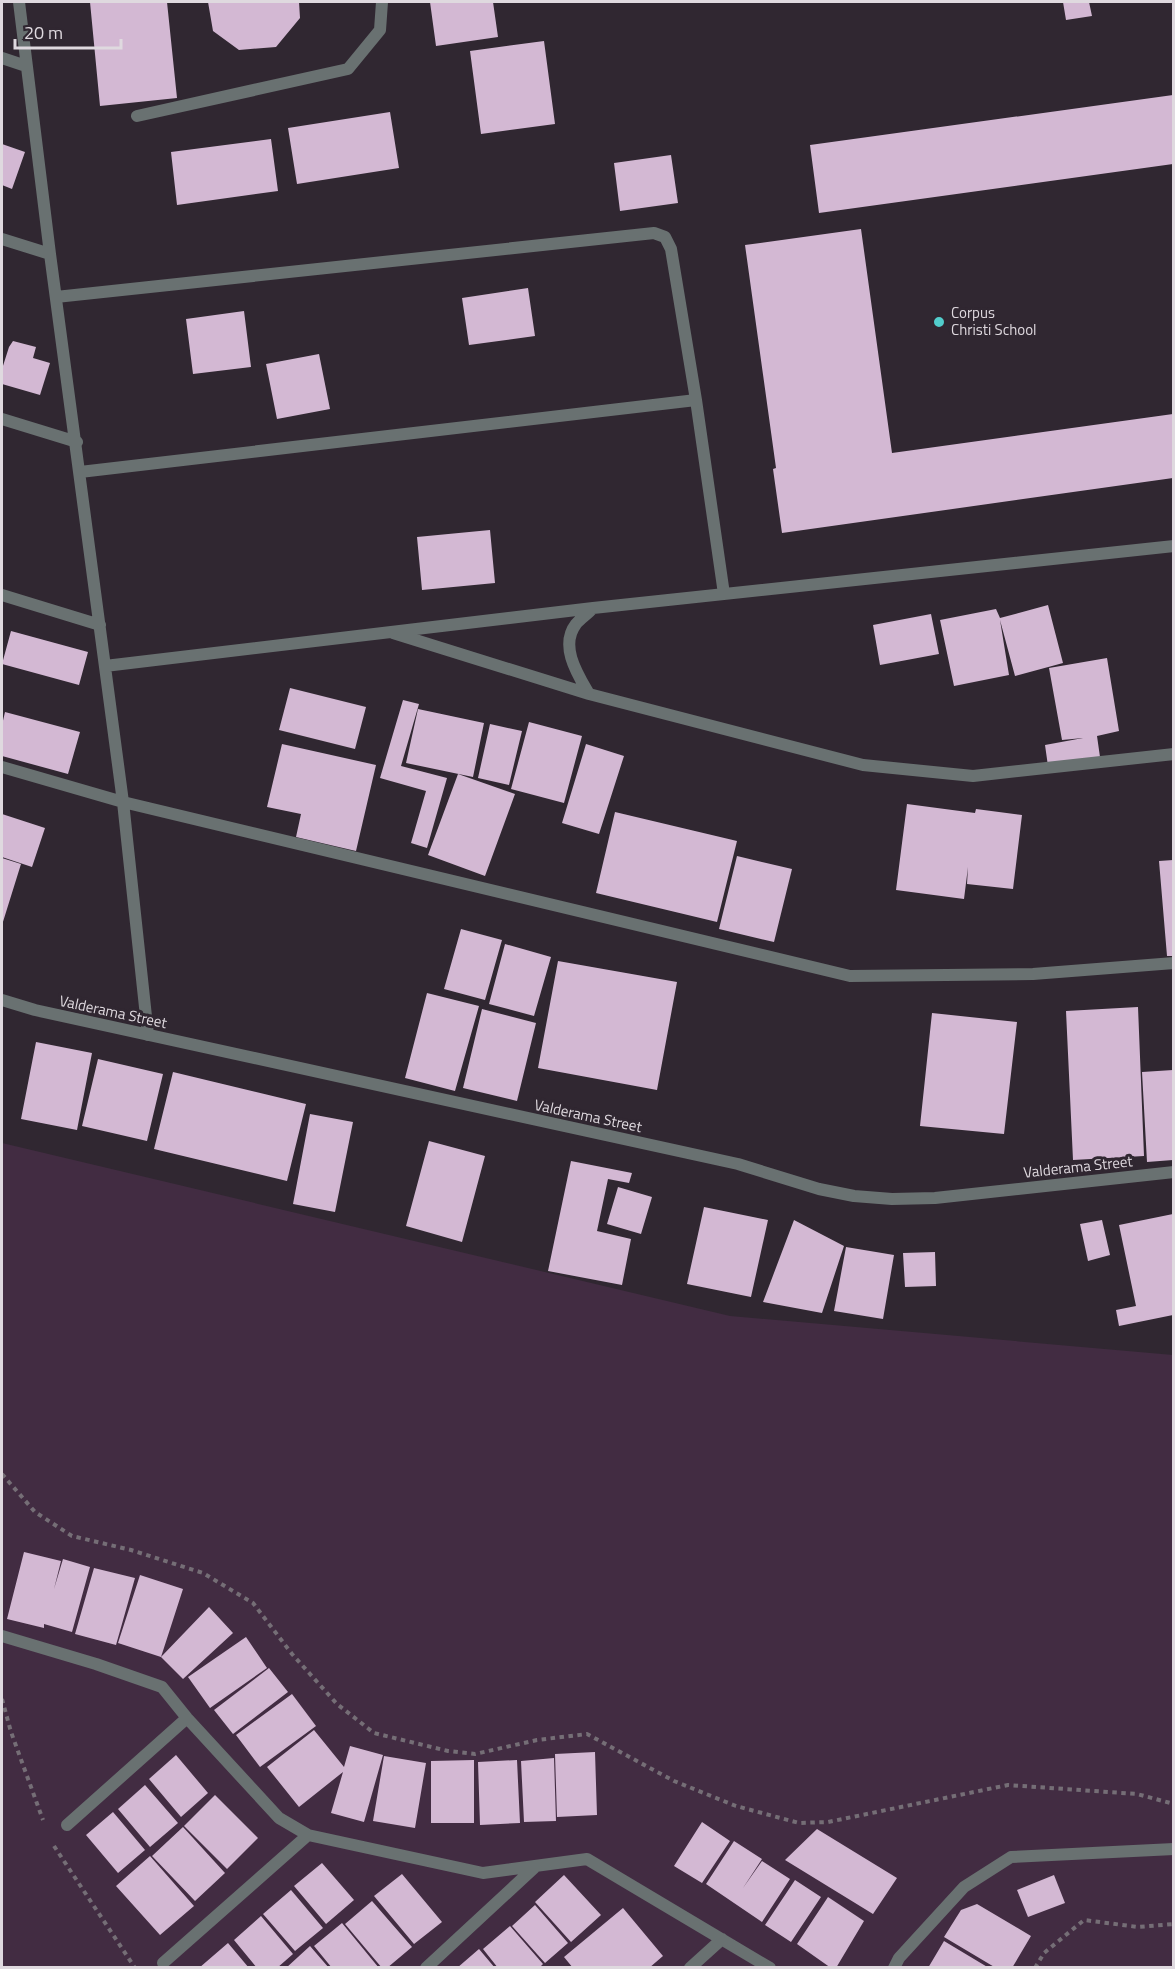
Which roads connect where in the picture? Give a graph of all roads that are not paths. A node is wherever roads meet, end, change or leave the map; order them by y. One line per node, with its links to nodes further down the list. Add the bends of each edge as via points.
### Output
1 (19, 2): 4 (street)
2 (382, 2): 5 (street, via 380,30 348,69)
3 (2, 58): 4 (street)
4 (26, 66): 7 (street)
5 (137, 116)
6 (2, 239): 7 (street)
7 (50, 254): 8 (street)
8 (56, 297): 9 (street, via 654,233 665,237 671,249); 11 (street)
9 (696, 400): 12 (street); 14 (street)
10 (2, 419): 11 (street)
11 (77, 442): 12 (street)
12 (80, 472): 17 (street)
13 (1173, 546): 14 (street)
14 (724, 594): 16 (street)
15 (2, 595): 17 (street)
16 (593, 608): 18 (street); 20 (street, via 574,626 569,645 572,664)
17 (100, 625): 19 (street)
18 (390, 631): 19 (street); 20 (street)
19 (105, 666): 23 (street)
20 (589, 694): 21 (street, via 863,765 973,776)
21 (1173, 754)
22 (2, 767): 23 (street)
23 (123, 802): 24 (street, via 850,976 1033,974); 26 (street)
24 (1173, 963)
25 (2, 1000): 26 (street, Valderama Street)
26 (148, 1035): 27 (street, Valderama Street, via 738,1164 854,1196 935,1198)
27 (1173, 1172)
28 (2, 1635): 29 (street, via 162,1687)
29 (187, 1718): 30 (street); 31 (street, via 279,1818)
30 (67, 1825)
31 (308, 1835): 33 (street, via 483,1873); 35 (street)
32 (1173, 1850): 39 (street, via 1011,1857 964,1887)
33 (536, 1866): 34 (street, via 587,1859); 36 (street)
34 (722, 1939): 37 (street); 38 (street)
35 (163, 1963)
36 (426, 1968)
37 (690, 1968)
38 (770, 1968)
39 (894, 1968)

